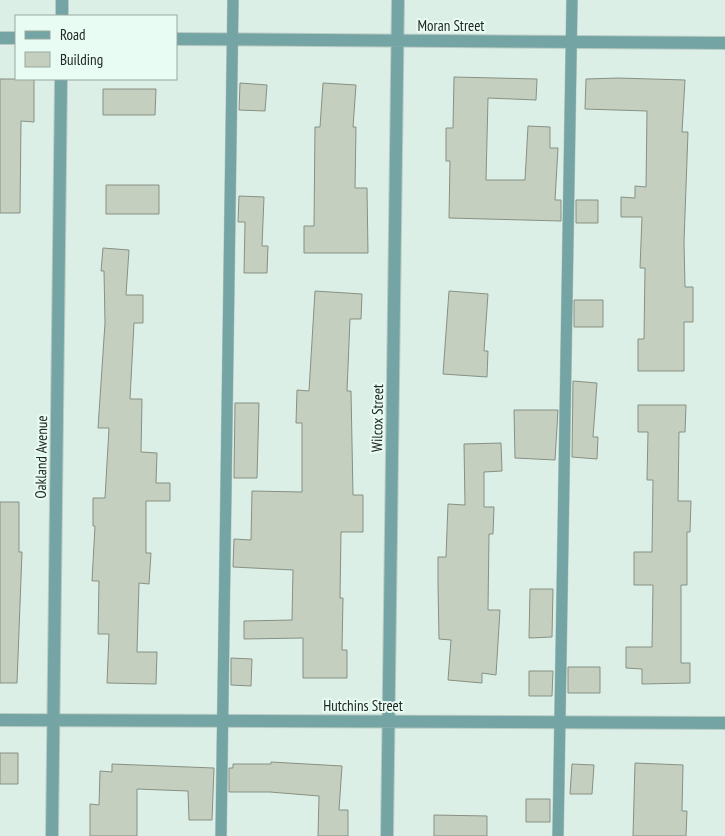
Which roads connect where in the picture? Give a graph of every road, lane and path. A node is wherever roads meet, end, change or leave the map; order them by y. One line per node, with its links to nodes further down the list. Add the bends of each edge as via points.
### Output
1 (62, 0): 5 (street)
2 (233, 0): 9 (lane)
3 (398, 0): 10 (street, Wilcox Street)
4 (572, 0): 11 (lane)
5 (62, 15)
6 (0, 38): 7 (street)
7 (15, 38)
8 (178, 39): 9 (street, Moran Street)
9 (233, 40): 10 (street, Moran Street); 16 (lane)
10 (398, 41): 11 (street, Moran Street); 17 (street, Wilcox Street)
11 (571, 42): 12 (street, Moran Street); 18 (lane)
12 (725, 43)
13 (62, 80): 15 (street, Oakland Avenue)
14 (0, 720): 15 (street, Hutchins Street)
15 (55, 720): 16 (street, Hutchins Street); 20 (street, Oakland Avenue)
16 (223, 721): 17 (street, Hutchins Street); 21 (lane)
17 (389, 722): 18 (street, Hutchins Street); 22 (street, Wilcox Street)
18 (559, 722): 19 (street, Hutchins Street); 23 (lane)
19 (725, 723)
20 (52, 836)
21 (221, 836)
22 (387, 836)
23 (558, 836)

